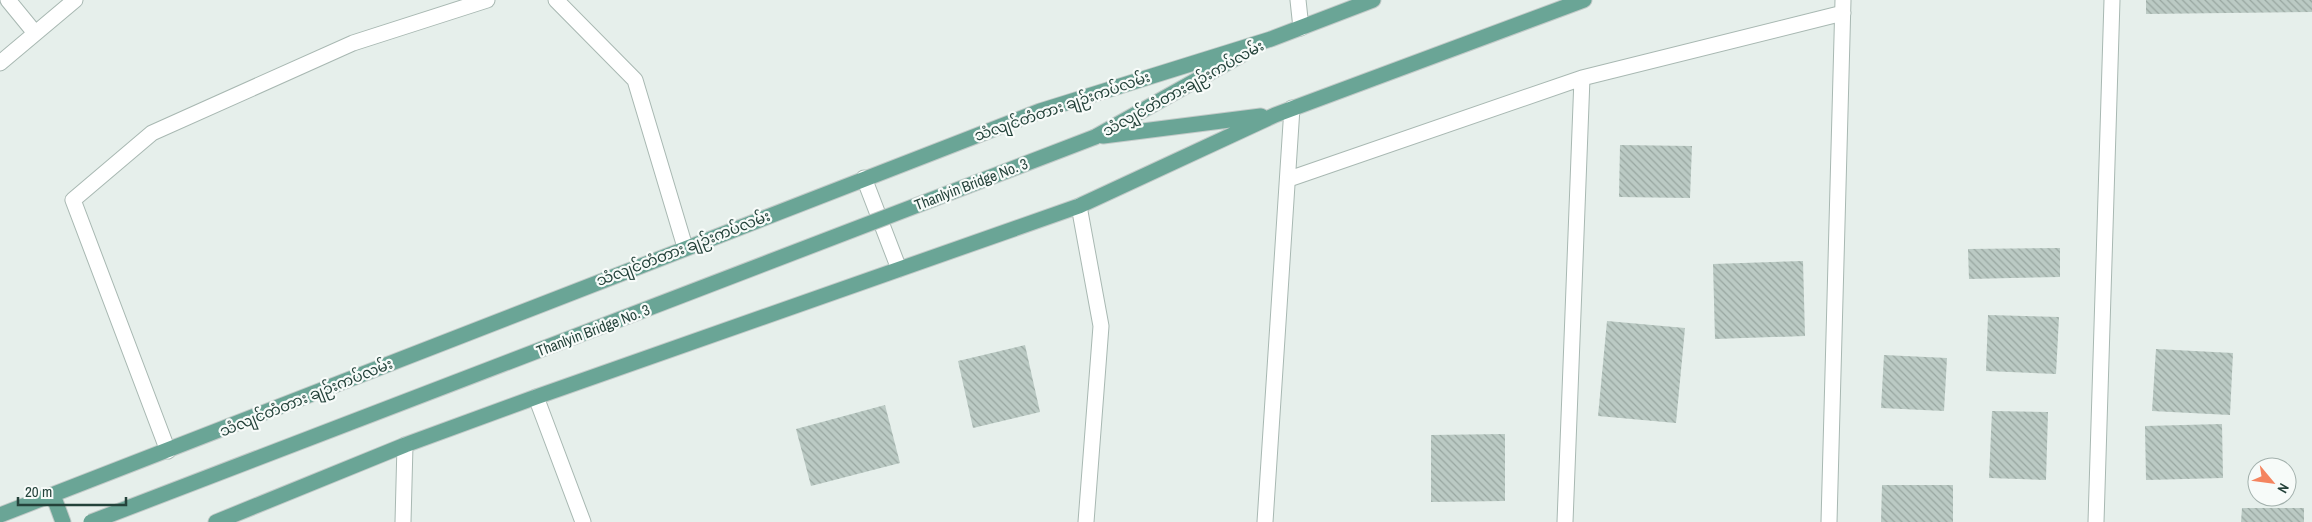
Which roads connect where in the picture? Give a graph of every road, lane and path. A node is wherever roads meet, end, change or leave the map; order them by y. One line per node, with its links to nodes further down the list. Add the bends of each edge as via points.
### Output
1 (8, 0): 11 (street)
2 (75, 0): 11 (street)
3 (487, 0): 25 (street, via 354,43 152,133 73,200)
4 (556, 0): 21 (street, via 635,80)
5 (1298, 0): 10 (street)
6 (1373, 0): 10 (main road, သံလျင်တံတား ချဉ်းကပ်လမ်း)
7 (1584, 0): 15 (main road)
8 (2112, 0): 37 (street)
9 (1843, 7): 14 (street); 36 (street)
10 (1301, 28): 12 (main road, သံလျင်တံတား ချဉ်းကပ်လမ်း)
11 (35, 33): 13 (street)
12 (1271, 39): 17 (main road, သံလျှင်တံတားချဉ်းကပ်လမ်း); 18 (main road, သံလျင်တံတား ချဉ်းကပ်လမ်း, via 1040,110)
13 (0, 63)
14 (1582, 78): 19 (street); 35 (street)
15 (1292, 108): 16 (main road); 19 (street)
16 (1275, 115): 17 (main road); 20 (main road)
17 (1095, 137): 29 (main road, Thanlyin Bridge No. 3, bridge)
18 (864, 178): 21 (main road, သံလျင်တံတား ချဉ်းကပ်လမ်း); 22 (street)
19 (1289, 179): 34 (street)
20 (1079, 206): 22 (main road); 33 (street, via 1100,326)
21 (685, 247): 25 (main road, သံလျင်တံတား ချဉ်းကပ်လမ်း)
22 (899, 270): 23 (main road)
23 (536, 397): 24 (main road); 32 (street)
24 (405, 445): 30 (main road); 31 (street)
25 (168, 451): 26 (main road, သံလျင်တံတား ချဉ်းကပ်လမ်း)
26 (53, 495): 27 (main road, သံလျင်တံတား ချဉ်းကပ်လမ်း); 28 (main road)
27 (0, 515)
28 (63, 522)
29 (92, 522)
30 (216, 522)
31 (403, 522)
32 (583, 522)
33 (1086, 522)
34 (1265, 522)
35 (1566, 522)
36 (1828, 522)
37 (2096, 522)

